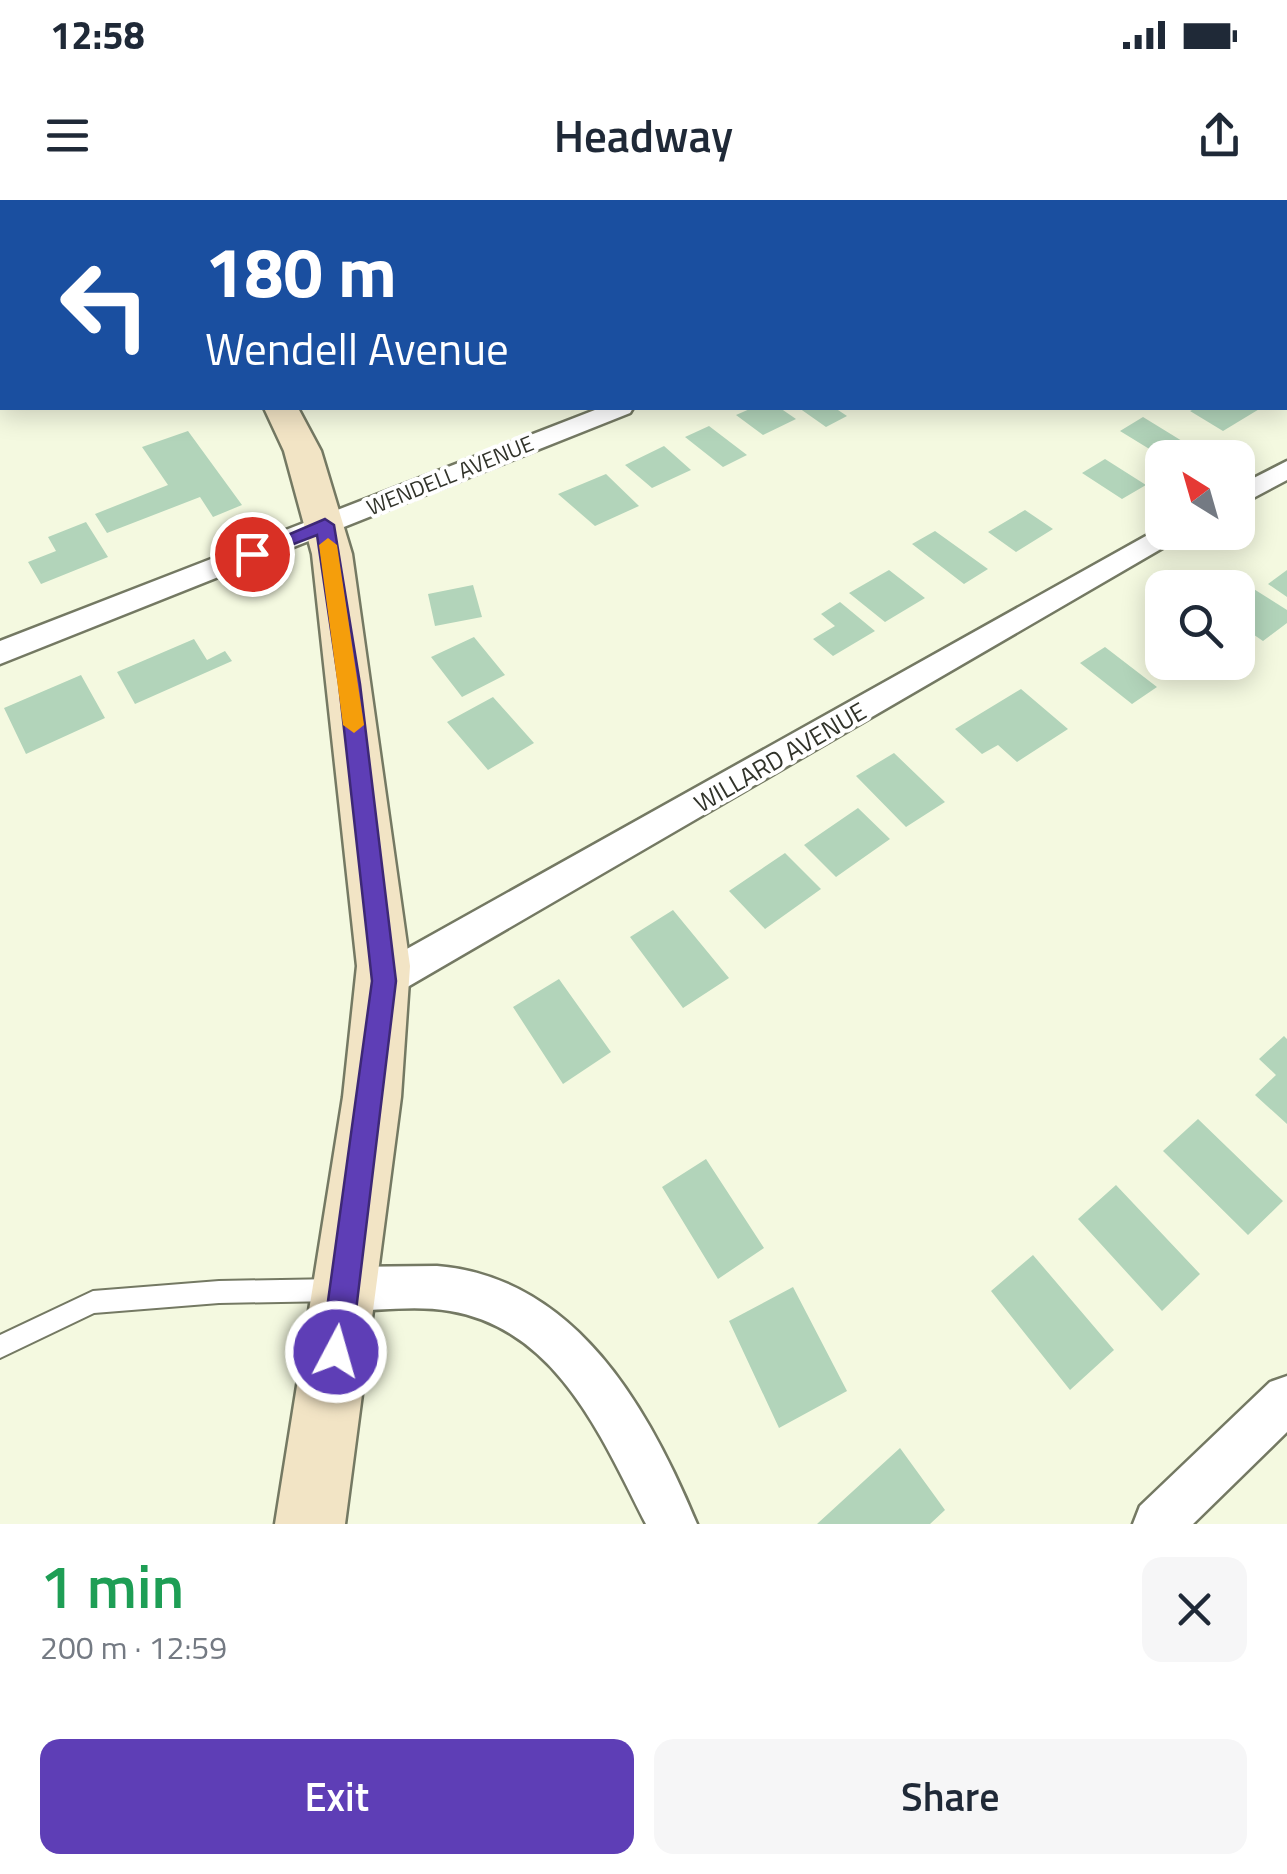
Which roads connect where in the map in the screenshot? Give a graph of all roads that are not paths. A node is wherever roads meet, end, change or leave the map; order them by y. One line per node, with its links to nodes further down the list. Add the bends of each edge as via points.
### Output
1 (282, 410): 5 (street, via 307,453)
2 (616, 410): 5 (street, WENDELL AVENUE)
3 (1287, 470): 4 (street)
4 (1255, 488)
5 (325, 525): 7 (street, WENDELL AVENUE); 8 (street)
6 (1145, 550): 8 (street, WILLARD AVENUE)
7 (0, 653)
8 (384, 981): 9 (street)
9 (342, 1290): 10 (lane, via 93,1302); 12 (street, via 326,1459); 13 (street, via 450,1289 508,1305 554,1332 587,1372)
10 (0, 1346)
11 (1287, 1399): 14 (street)
12 (310, 1524)
13 (672, 1524)
14 (1158, 1524)

